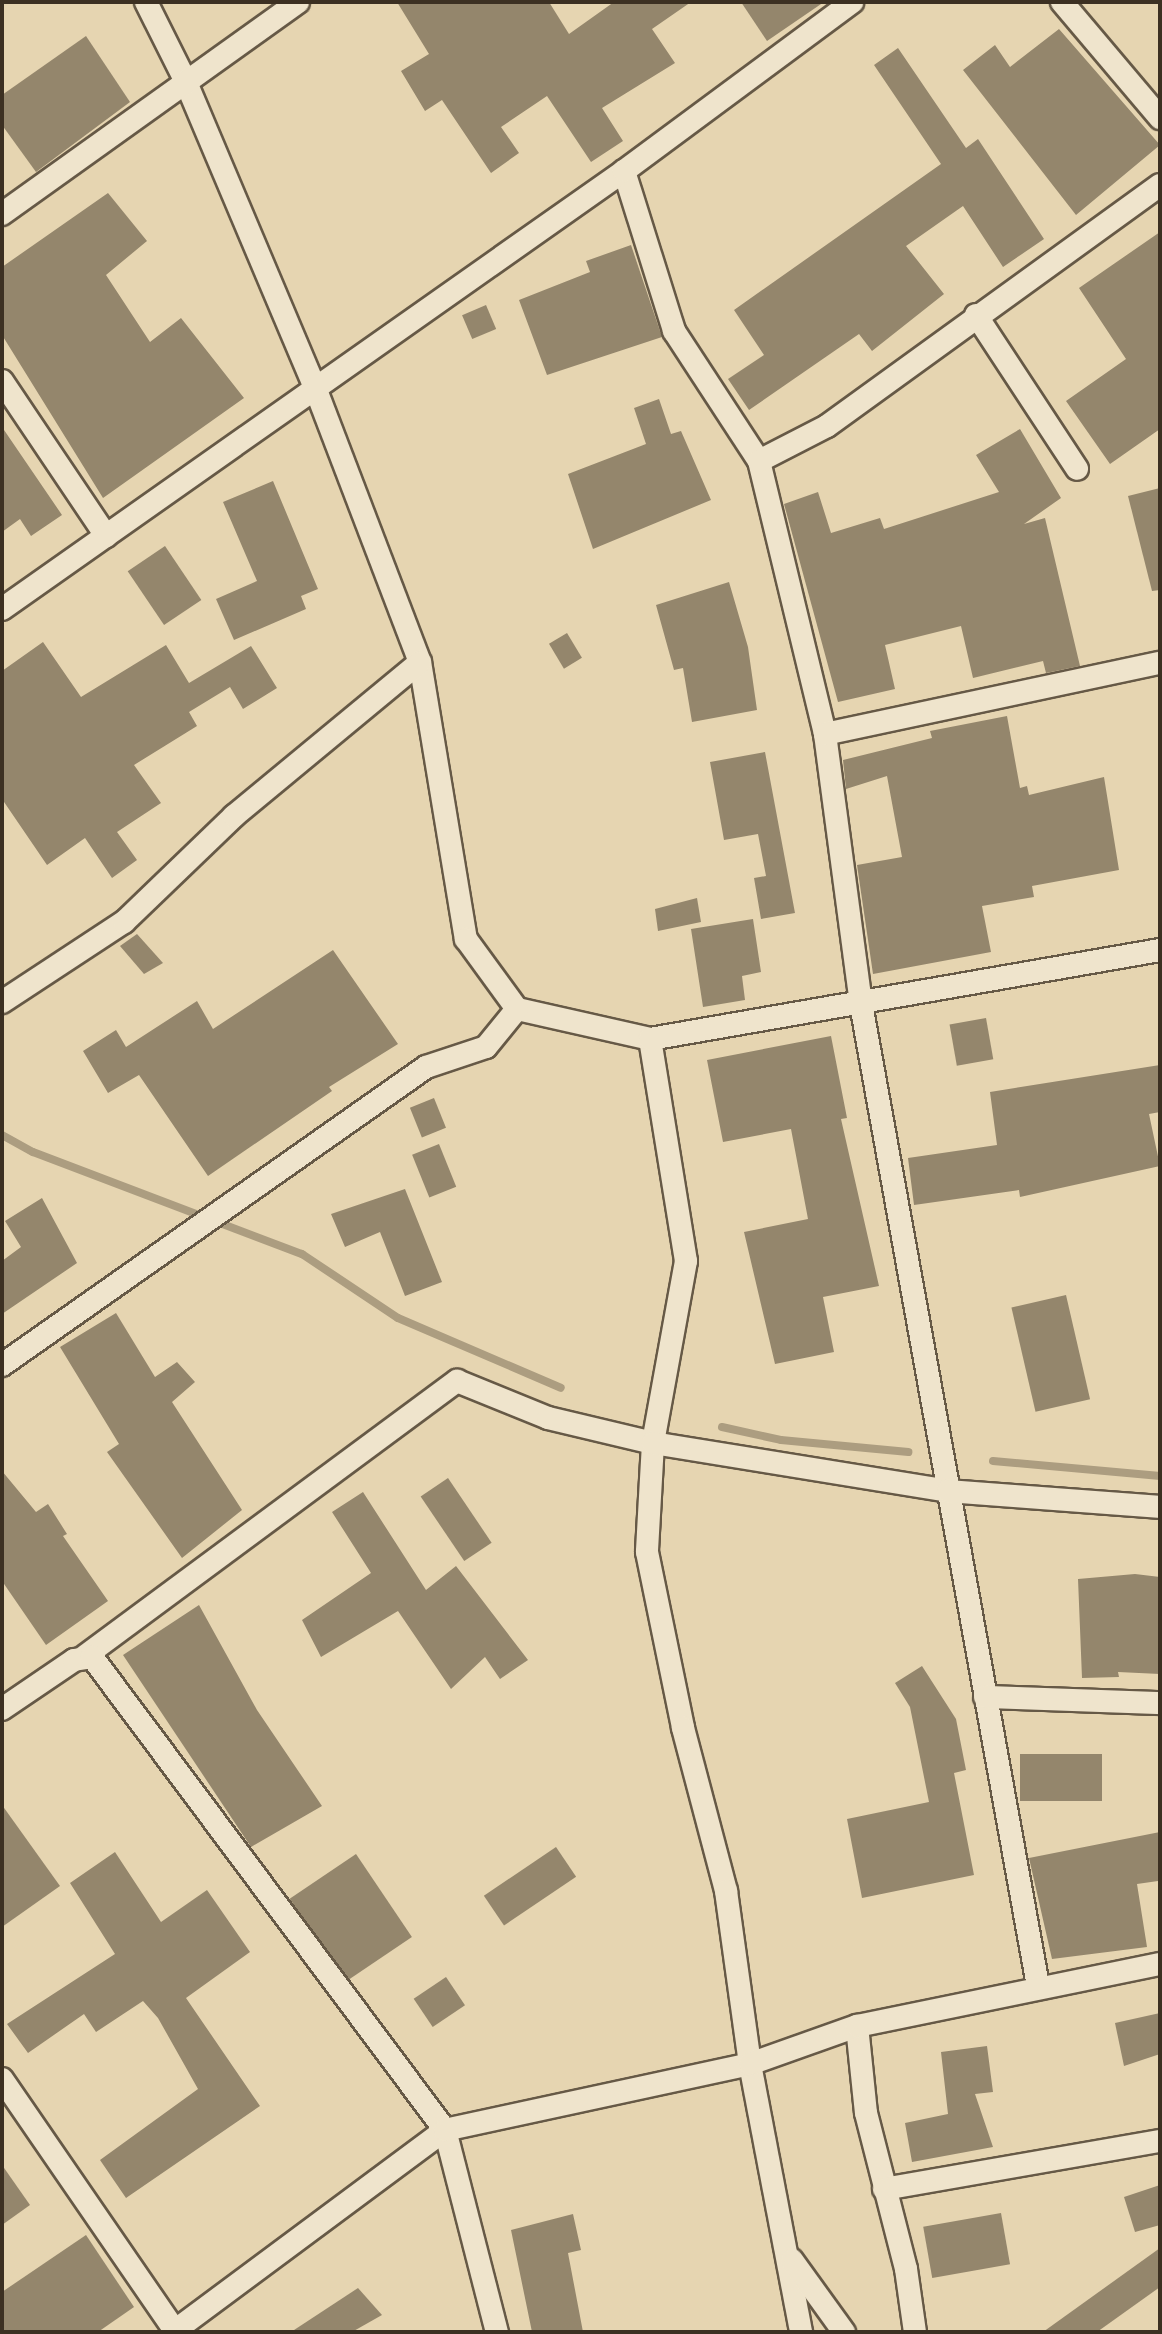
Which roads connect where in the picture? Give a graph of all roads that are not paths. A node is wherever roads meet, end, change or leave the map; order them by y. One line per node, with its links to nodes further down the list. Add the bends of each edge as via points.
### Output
1 (146, 2): 5 (street)
2 (298, 2): 5 (street)
3 (852, 2): 7 (street)
4 (1062, 2): 6 (street)
5 (185, 80): 9 (street); 12 (street)
6 (1160, 118)
7 (624, 171): 12 (street); 13 (street, via 674,331)
8 (1160, 185): 10 (street)
9 (2, 214)
10 (976, 315): 13 (street, via 827,426); 14 (street)
11 (2, 381): 15 (street)
12 (316, 390): 15 (street); 17 (street)
13 (759, 461): 19 (street)
14 (1077, 469)
15 (106, 536): 16 (street)
16 (2, 609)
17 (420, 662): 21 (street, via 234,816 124,922); 23 (street, via 466,939)
18 (1160, 663): 19 (street)
19 (825, 734): 22 (street)
20 (1160, 950): 22 (street)
21 (2, 1002)
22 (861, 1004): 24 (street); 27 (street)
23 (517, 1009): 24 (street); 25 (street, via 486,1047 426,1067)
24 (650, 1039): 26 (street, via 686,1261)
25 (2, 1365)
26 (653, 1443): 27 (street); 29 (street, via 548,1418 457,1381); 36 (street, via 647,1552 683,1728 726,1891)
27 (948, 1491): 28 (street); 30 (street)
28 (1160, 1507)
29 (85, 1656): 32 (street); 38 (street, via 92,1657)
30 (985, 1697): 31 (street); 34 (street)
31 (1160, 1703)
32 (2, 1709)
33 (1160, 1964): 34 (street)
34 (1038, 1986): 35 (street)
35 (857, 2026): 36 (street); 40 (street, via 866,2113)
36 (750, 2064): 38 (street); 41 (street)
37 (4, 2084): 42 (street)
38 (445, 2130): 42 (street); 43 (street)
39 (1160, 2141): 40 (street)
40 (884, 2189): 46 (street, via 906,2269)
41 (789, 2255): 44 (street); 45 (street)
42 (175, 2332)
43 (497, 2332)
44 (801, 2332)
45 (844, 2332)
46 (915, 2332)

